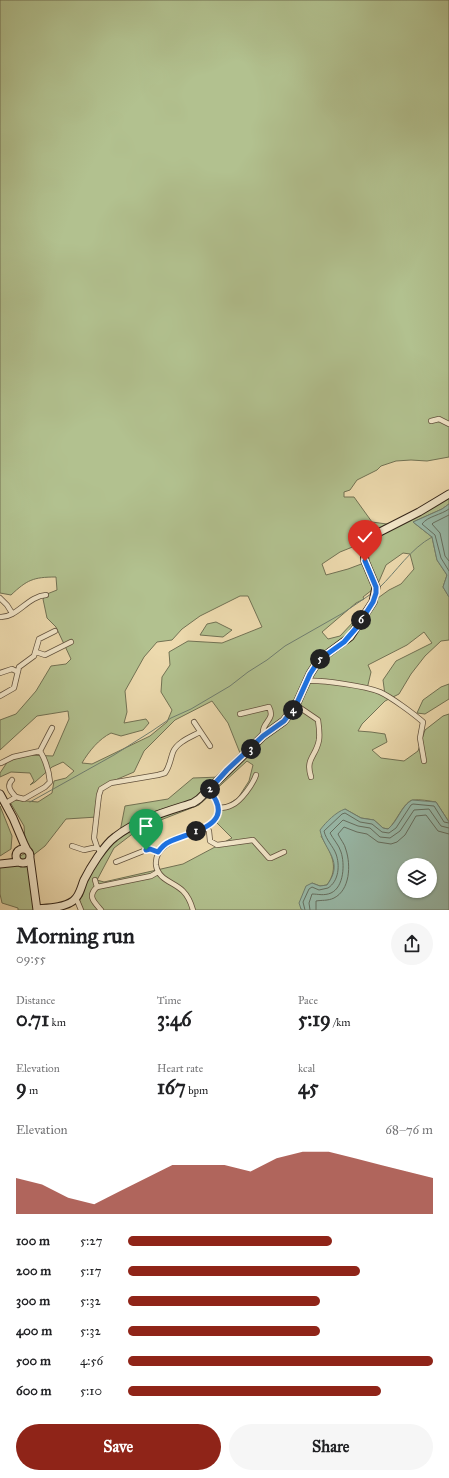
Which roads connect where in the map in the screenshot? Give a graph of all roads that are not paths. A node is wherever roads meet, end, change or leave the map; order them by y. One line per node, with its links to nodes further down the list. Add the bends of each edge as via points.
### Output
1 (431, 421): 2 (street, via 439,419)
2 (449, 424)
3 (449, 494): 13 (main road, via 370,537 364,546 364,556 376,590 373,602 350,637 319,660)
4 (46, 595): 6 (street, via 35,598)
5 (0, 598): 6 (street)
6 (12, 614): 7 (street)
7 (0, 617)
8 (55, 631): 10 (street, via 39,639)
9 (71, 642): 10 (street, via 45,655)
10 (36, 652): 11 (street, via 22,664)
11 (18, 672): 12 (street, via 12,669); 14 (street, via 14,688)
12 (0, 673)
13 (307, 681): 15 (main road); 23 (street, via 318,680 380,692 416,716 423,722 420,738)
14 (0, 696)
15 (296, 705): 20 (main road, via 284,721); 26 (street, via 318,720 319,740 308,768)
16 (240, 714): 20 (street, via 269,707 270,717 263,726)
17 (194, 722): 19 (street)
18 (52, 728): 22 (street)
19 (200, 732): 21 (street); 37 (street, via 175,748 165,773 111,783 101,789 98,795 94,838)
20 (263, 736): 28 (main road)
21 (210, 746)
22 (40, 751): 24 (street); 30 (street, via 45,759 50,782 24,799)
23 (424, 761)
24 (1, 763)
25 (256, 775): 32 (street, via 253,783 234,804)
26 (311, 777)
27 (12, 780): 30 (street, via 9,787)
28 (209, 790): 32 (street); 37 (main road, via 193,803 140,822)
29 (0, 794): 31 (main road)
30 (16, 797): 31 (street)
31 (6, 803): 34 (main road)
32 (219, 808): 33 (street, via 217,817)
33 (207, 827): 38 (street, via 168,842); 39 (street, via 210,841 213,843 253,840 269,858)
34 (16, 828): 36 (main road); 40 (main road)
35 (72, 846): 37 (street, via 84,850)
36 (27, 850): 40 (main road, via 22,848); 41 (main road)
37 (99, 850): 49 (main road)
38 (158, 852): 42 (street, via 150,849); 45 (street)
39 (284, 852)
40 (16, 854): 43 (main road); 44 (main road, via 17,860)
41 (30, 858): 44 (main road); 48 (main road)
42 (116, 862)
43 (0, 863): 44 (main road)
44 (21, 863): 48 (main road, via 28,870)
45 (158, 872): 47 (street, via 151,876); 53 (street, via 166,881 187,895)
46 (95, 880): 47 (street)
47 (97, 887): 52 (street, via 91,895)
48 (34, 889): 50 (main road)
49 (76, 898): 50 (main road, via 60,906); 51 (street)
50 (37, 909)
51 (81, 910)
52 (101, 910)
53 (193, 910)

